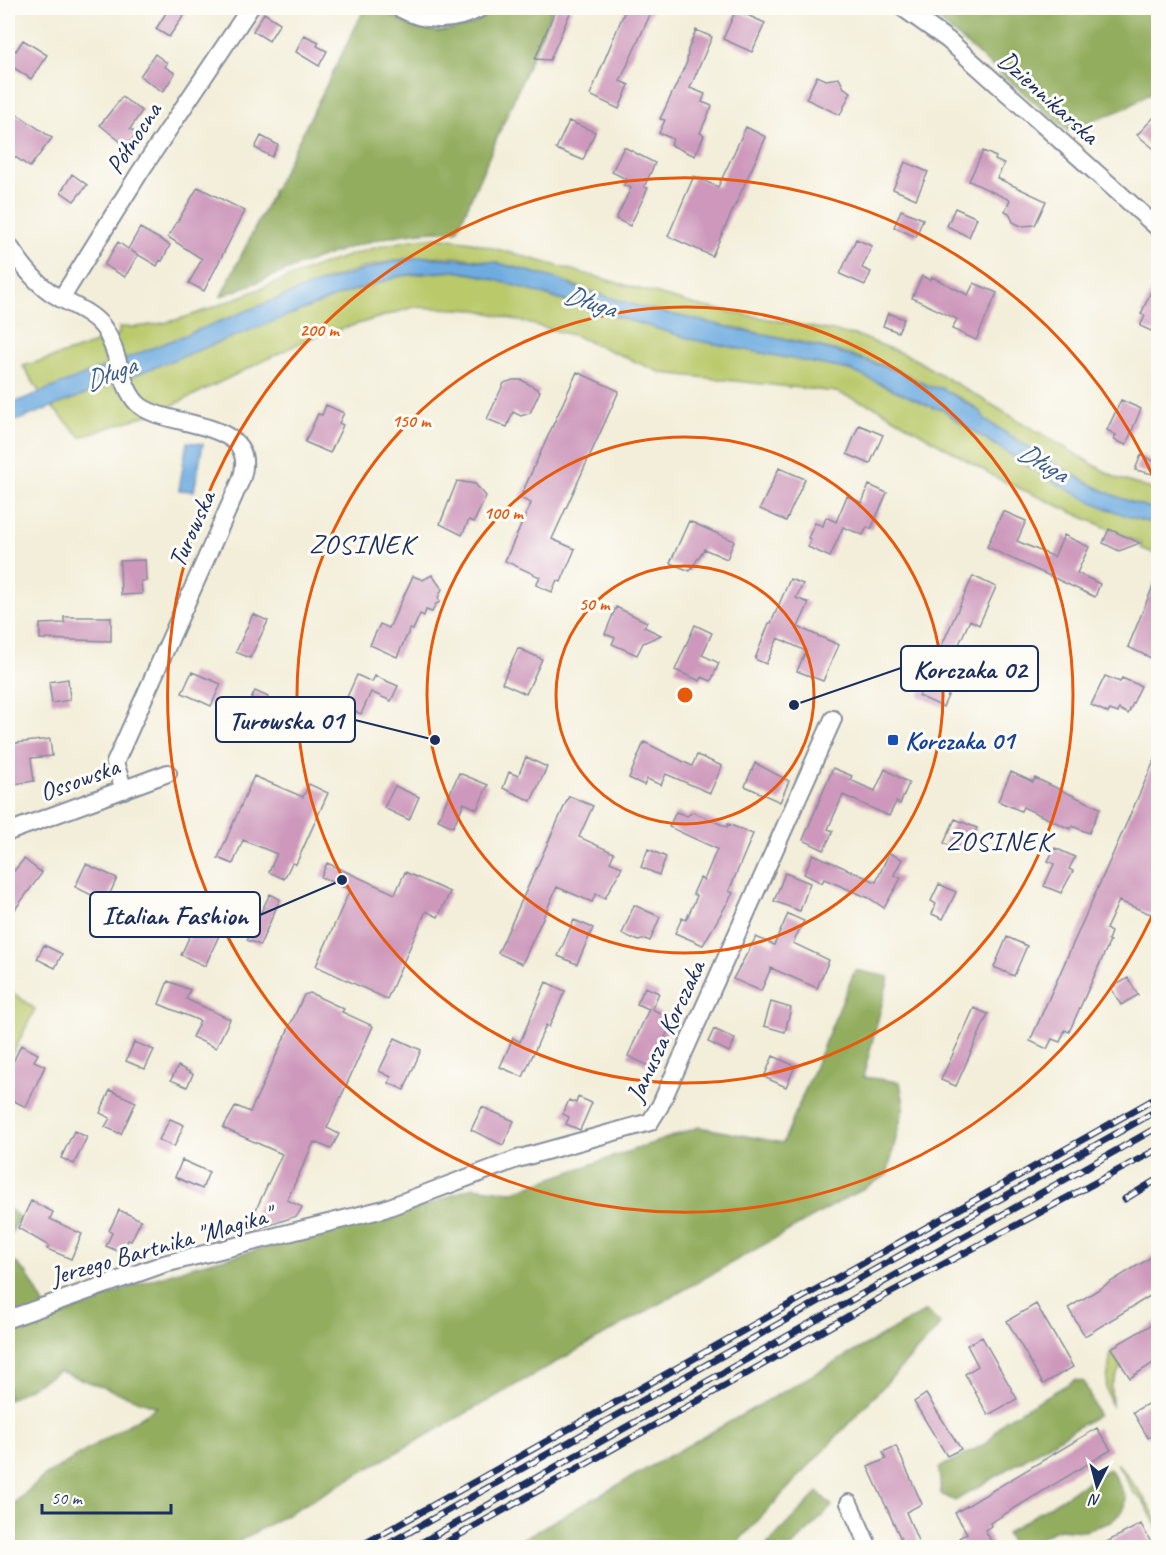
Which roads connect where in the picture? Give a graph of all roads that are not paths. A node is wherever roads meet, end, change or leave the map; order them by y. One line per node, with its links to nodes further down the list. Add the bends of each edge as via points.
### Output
1 (250, 8): 7 (street, Północna)
2 (399, 8): 3 (street, via 420,18 439,20 462,17)
3 (480, 8)
4 (903, 8): 5 (street, Dziennikarska, via 948,40)
5 (1158, 228)
6 (8, 244): 7 (street, Turowska, via 25,269)
7 (61, 299): 10 (street, Turowska, via 91,315 103,327 137,403 211,428 229,438 242,454 244,472 115,763)
8 (833, 719): 12 (street, Janusza Korczaka, via 650,1122 517,1159 384,1209)
9 (168, 773): 10 (street, Ossowska)
10 (124, 790): 11 (street, Ossowska)
11 (8, 832)
12 (294, 1232): 13 (street, Jerzego Bartnika "Magika", via 164,1264)
13 (8, 1319)
14 (849, 1503): 15 (street)
15 (869, 1548)

